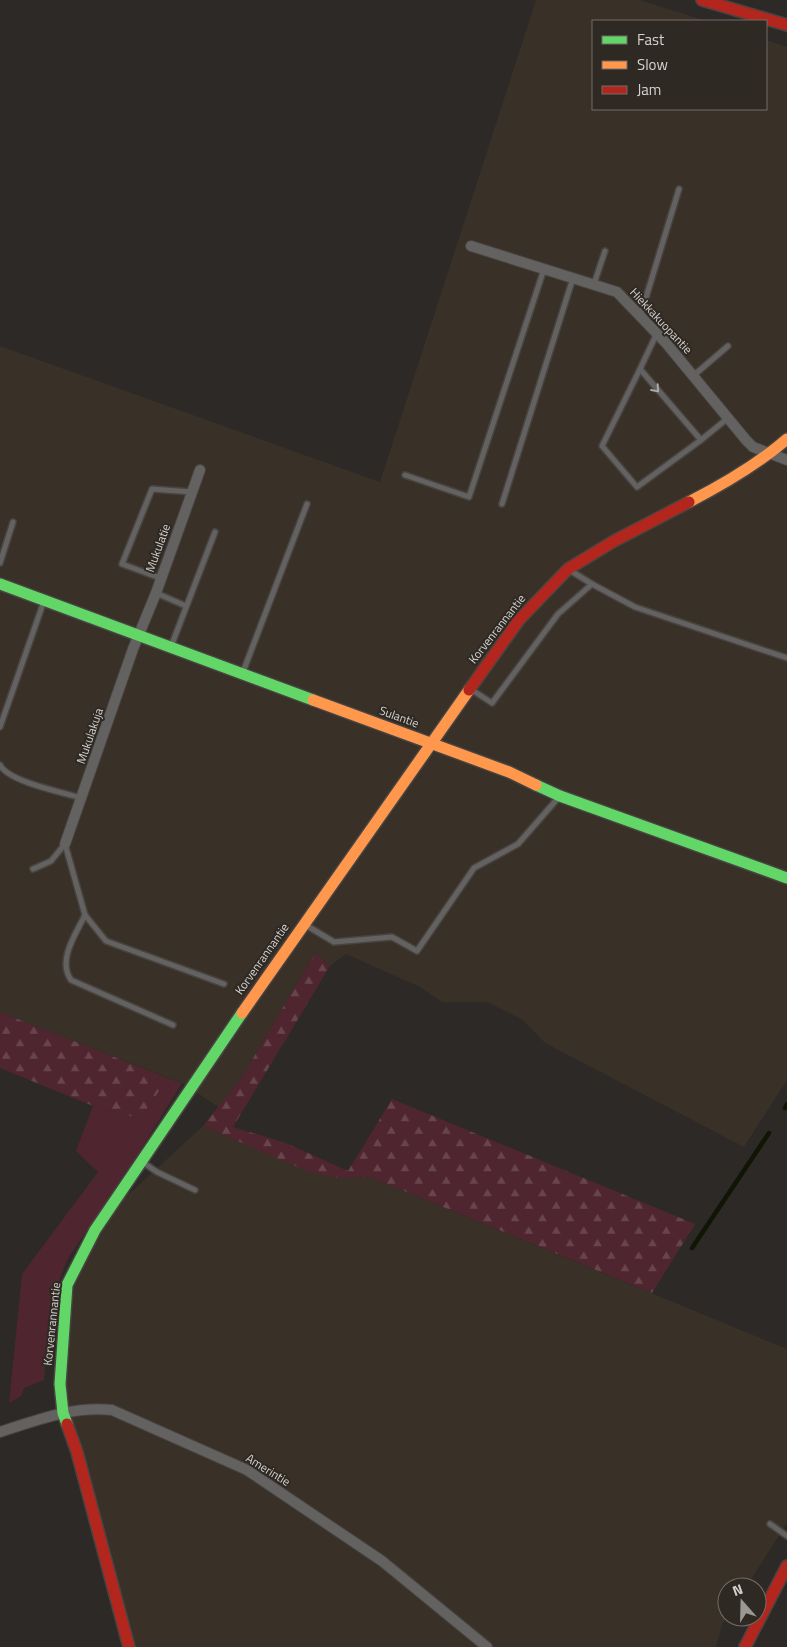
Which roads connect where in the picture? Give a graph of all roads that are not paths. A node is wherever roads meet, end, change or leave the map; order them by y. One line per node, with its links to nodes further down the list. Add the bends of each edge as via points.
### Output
1 (702, 0): 2 (street)
2 (787, 25)
3 (679, 189): 9 (lane)
4 (471, 246): 6 (street, Hiekkakuopantie)
5 (605, 251): 8 (lane)
6 (544, 268): 7 (street, Hiekkakuopantie); 20 (lane, via 469,497)
7 (573, 278): 8 (street, Hiekkakuopantie); 23 (lane)
8 (594, 285): 9 (street, Hiekkakuopantie, via 617,292)
9 (641, 314): 10 (street, Hiekkakuopantie)
10 (657, 333): 12 (lane); 13 (street, Hiekkakuopantie)
11 (728, 346): 13 (lane)
12 (640, 369): 16 (lane, one-way to 16); 16 (lane, via 602,446 637,487)
13 (693, 376): 14 (street, Hiekkakuopantie)
14 (728, 418): 16 (lane); 17 (street, Hiekkakuopantie, via 753,447)
15 (787, 439): 17 (street, Korvenrannantie)
16 (701, 440)
17 (770, 454): 18 (street, Hiekkakuopantie); 27 (street, Korvenrannantie, via 731,480 614,541)
18 (787, 460)
19 (200, 470): 21 (street, Mukulatie)
20 (405, 475)
21 (192, 492): 28 (street, Mukulatie); 28 (lane, via 152,489 122,564)
22 (307, 504): 37 (lane)
23 (502, 504)
24 (13, 522): 26 (lane)
25 (215, 532): 33 (lane)
26 (0, 563)
27 (568, 569): 30 (lane); 38 (street, Korvenrannantie, via 519,620)
28 (160, 578): 31 (street, Mukulatie)
29 (0, 584): 32 (street, Sulantie)
30 (592, 584): 36 (lane, via 634,608); 38 (lane, via 558,614 492,703)
31 (156, 592): 33 (lane); 34 (street, Mukulatie)
32 (44, 601): 34 (street, Sulantie); 39 (lane)
33 (186, 606): 35 (lane)
34 (140, 635): 35 (street, Sulantie); 43 (street, Mukulakuja)
35 (171, 647): 37 (street, Sulantie)
36 (787, 658)
37 (242, 675): 40 (street, Sulantie)
38 (469, 688): 40 (street, Korvenrannantie)
39 (0, 727)
40 (431, 743): 42 (street, Sulantie, via 509,772); 48 (street, Korvenrannantie)
41 (0, 765): 43 (lane, via 3,771 16,778)
42 (560, 796): 46 (street, Sulantie); 48 (lane, via 518,844 474,868 417,951 392,937 334,942)
43 (82, 798): 44 (street, Mukulakuja)
44 (65, 844): 45 (lane, via 51,860); 47 (lane)
45 (33, 869)
46 (787, 878)
47 (85, 915): 49 (lane, via 106,941); 50 (lane, via 65,958 66,972 71,980)
48 (303, 924): 51 (street, Korvenrannantie)
49 (224, 984)
50 (174, 1025)
51 (141, 1161): 52 (lane); 53 (street, Korvenrannantie, via 95,1230 67,1285 60,1384)
52 (195, 1190)
53 (63, 1413): 54 (street, Amerintie); 58 (street, Korvenrannantie, via 77,1452); 59 (street, Amerintie, via 91,1408 112,1410 247,1470 382,1561)
54 (0, 1432)
55 (770, 1524): 56 (lane)
56 (787, 1536)
57 (787, 1566): 60 (street)
58 (129, 1647)
59 (488, 1647)
60 (745, 1647)

